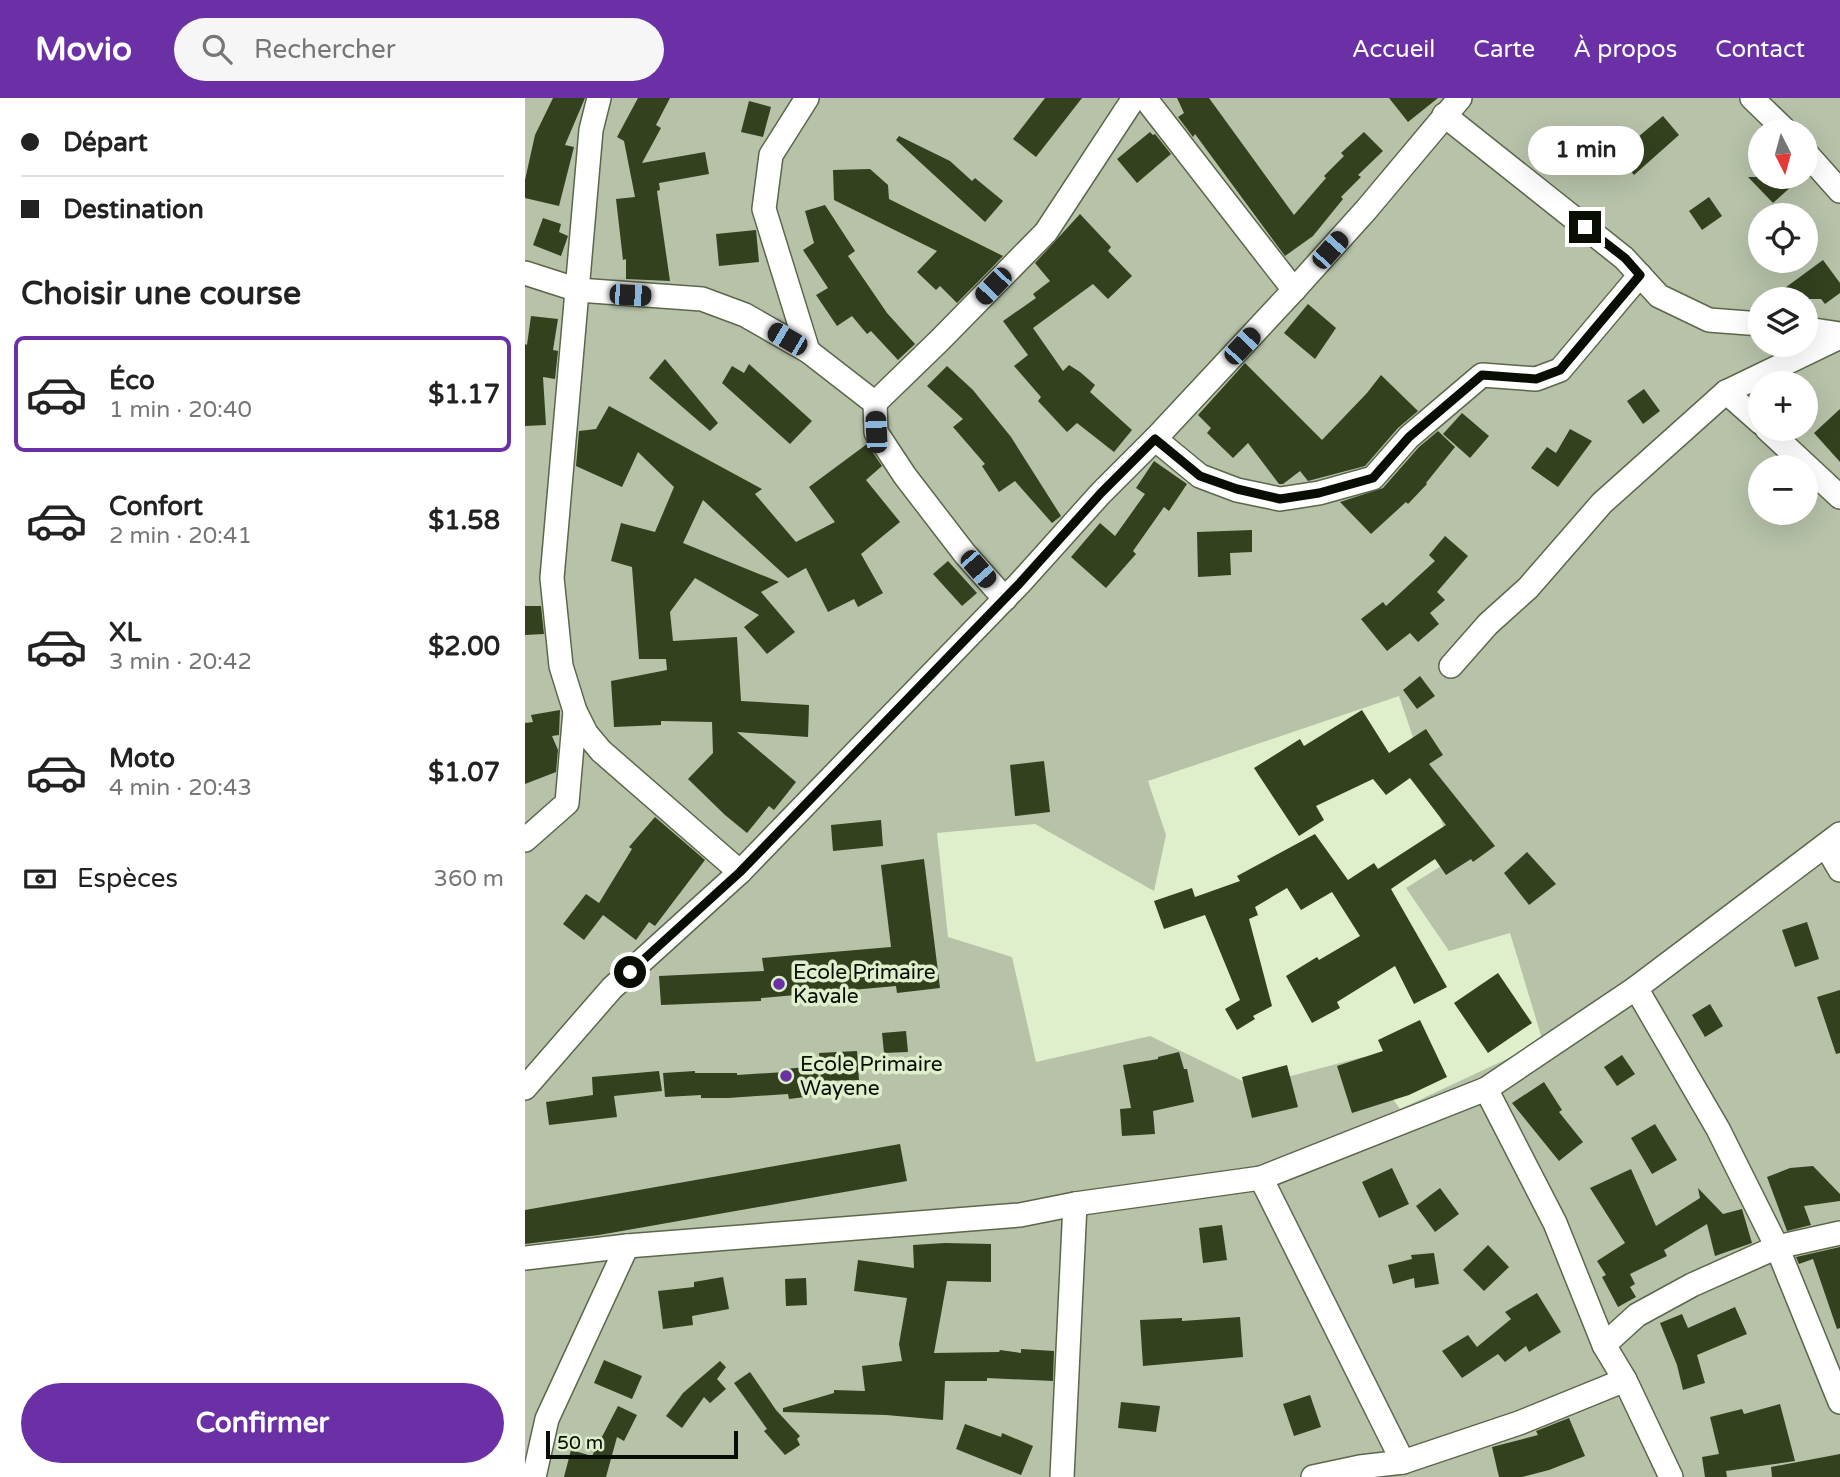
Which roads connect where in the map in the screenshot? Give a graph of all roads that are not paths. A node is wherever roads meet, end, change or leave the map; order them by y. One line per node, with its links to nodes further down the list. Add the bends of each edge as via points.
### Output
1 (599, 98): 13 (street, via 591,130)
2 (807, 98): 18 (street, via 771,155 764,209)
3 (1134, 98): 20 (street, via 1046,232)
4 (1145, 98): 14 (street)
5 (1460, 98): 7 (street)
6 (1752, 98): 8 (street)
7 (1444, 115): 12 (street, via 1625,258); 14 (street)
8 (1774, 119)
9 (1818, 166): 10 (street)
10 (1840, 191)
11 (525, 274): 13 (street)
12 (1640, 275): 15 (street, via 1659,296 1709,320); 22 (street, via 1560,370 1536,379 1482,375 1409,437 1373,478 1280,499 1200,476)
13 (578, 290): 18 (street, via 702,299 745,314); 27 (street, via 552,578 561,666)
14 (1294, 290): 22 (street)
15 (1748, 323)
16 (1818, 331): 17 (street)
17 (1840, 335): 19 (street)
18 (809, 351): 20 (street)
19 (1726, 392): 21 (street); 26 (street, via 1601,503 1528,588)
20 (875, 403): 25 (street, via 876,432 965,554)
21 (1748, 411)
22 (1155, 439): 25 (street)
23 (1780, 441): 24 (street)
24 (1840, 497)
25 (1005, 599): 31 (street)
26 (1451, 666)
27 (575, 711): 28 (street, via 567,803); 31 (street, via 601,751)
28 (525, 840)
29 (1833, 840): 30 (street); 32 (street)
30 (1840, 870)
31 (740, 872): 33 (street, via 611,988)
32 (1636, 988): 34 (street); 39 (street, via 1718,1129)
33 (525, 1088)
34 (1486, 1089): 35 (street); 41 (street, via 1555,1223)
35 (1261, 1178): 36 (street); 44 (street)
36 (1075, 1204): 38 (street, via 1020,1215); 46 (street)
37 (1840, 1233): 39 (street)
38 (627, 1246): 40 (street); 45 (street, via 547,1419)
39 (1777, 1247): 41 (street, via 1637,1315); 43 (street)
40 (525, 1258)
41 (1604, 1345): 42 (street)
42 (1625, 1380): 44 (street, via 1519,1423); 48 (street)
43 (1840, 1402)
44 (1403, 1462): 47 (street)
45 (534, 1477)
46 (1062, 1477)
47 (1313, 1477)
48 (1671, 1477)

